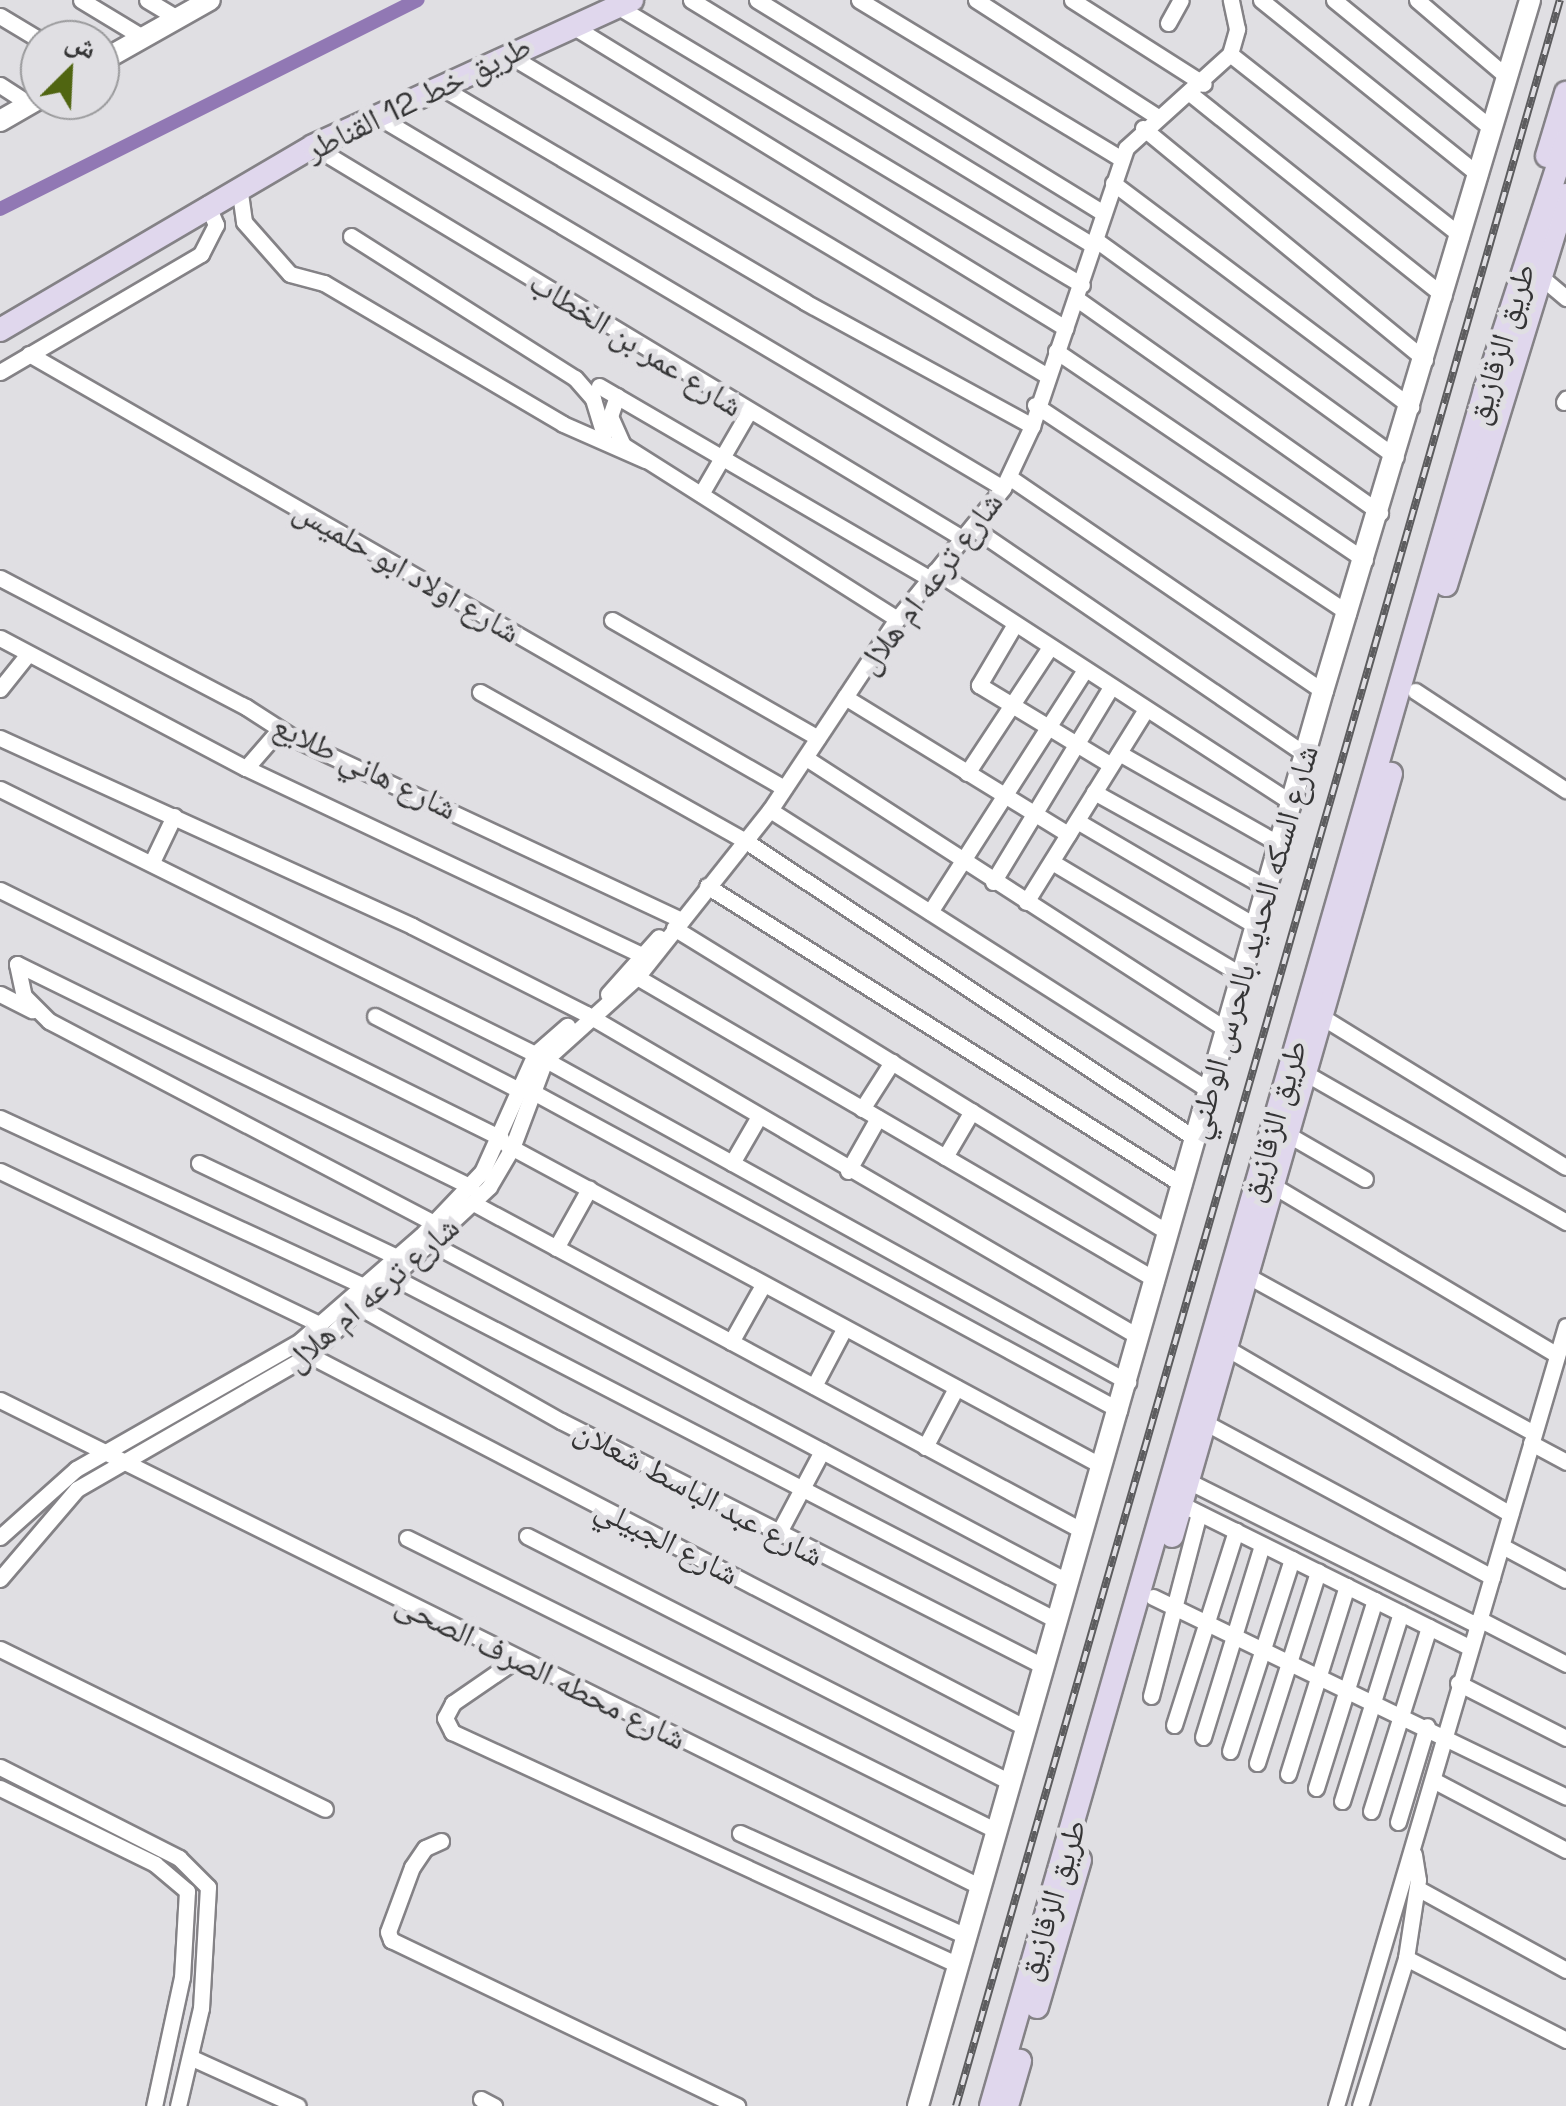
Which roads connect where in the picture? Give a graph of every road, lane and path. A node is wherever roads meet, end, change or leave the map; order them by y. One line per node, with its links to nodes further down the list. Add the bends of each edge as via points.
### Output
1 (81, 0): 19 (street)
2 (146, 0): 16 (street)
3 (210, 0): 16 (street)
4 (691, 0): 43 (street)
5 (758, 0): 39 (street)
6 (859, 0): 33 (street)
7 (976, 0): 28 (street)
8 (1072, 0): 25 (street)
9 (1231, 0): 22 (street, via 1237,29)
10 (1261, 0): 34 (street)
11 (1334, 0): 30 (street)
12 (1417, 0): 23 (street)
13 (1176, 2): 17 (street)
14 (624, 3): 18 (main road, طريق خط 12 القناطر); 45 (street)
15 (1522, 4): 23 (street, شارع السكه الحديد بالحرس الوطني)
16 (177, 18): 19 (street)
17 (1168, 23)
18 (572, 25): 21 (main road, طريق خط 12 القناطر); 49 (street)
19 (142, 37): 20 (street)
20 (120, 50)
21 (507, 54): 24 (main road, طريق خط 12 القناطر); 55 (street)
22 (1230, 54): 25 (street, شارع ترعه ام هلال); 42 (street)
23 (1508, 78): 30 (street, شارع السكه الحديد بالحرس الوطني)
24 (439, 86): 27 (main road, طريق خط 12 القناطر); 61 (street, via 805,302)
25 (1198, 90): 28 (street, شارع ترعه ام هلال); 46 (street)
26 (1566, 93): 40 (main road, via 1536,192 1530,220)
27 (377, 116): 32 (main road, طريق خط 12 القناطر); 66 (street)
28 (1156, 116): 29 (street, شارع ترعه ام هلال)
29 (1142, 128): 33 (street, شارع ترعه ام هلال); 53 (street)
30 (1492, 129): 34 (street, شارع السكه الحديد بالحرس الوطني)
31 (1566, 140): 40 (main road, طريق الزقازيق)
32 (314, 146): 36 (main road, طريق خط 12 القناطر); 60 (street, شارع عمر بن الخطاب)
33 (1122, 159): 35 (street, شارع ترعه ام هلال)
34 (1479, 175): 42 (street, شارع السكه الحديد بالحرس الوطني)
35 (1113, 182): 39 (street, شارع ترعه ام هلال); 59 (street)
36 (239, 186): 38 (main road, طريق خط 12 القناطر); 62 (street, via 244,222 290,274 338,290)
37 (1566, 196): 44 (main road, طريق الزقازيق)
38 (207, 204): 50 (main road, طريق خط 12 القناطر); 52 (street, via 216,225 201,254)
39 (1103, 212): 43 (street, شارع ترعه ام هلال)
40 (1535, 230): 48 (main road, طريق الزقازيق)
41 (351, 236): 62 (street, via 576,378 593,399)
42 (1461, 236): 46 (street, شارع السكه الحديد بالحرس الوطني)
43 (1095, 243): 45 (street, شارع ترعه ام هلال); 64 (street)
44 (1541, 277): 47 (street); 48 (main road, طريق الزقازيق)
45 (1079, 292): 49 (street, شارع ترعه ام هلال); 68 (street)
46 (1444, 296): 53 (street, شارع السكه الحديد بالحرس الوطني)
47 (1566, 298)
48 (1516, 327): 84 (main road, طريق الزقازيق); 99 (main road, طريق الزقازيق)
49 (1065, 328): 51 (street, شارع ترعه ام هلال)
50 (0, 330)
51 (1056, 352): 55 (street, شارع ترعه ام هلال); 70 (street)
52 (29, 354): 54 (street); 100 (street, شارع اولاد ابو حلميس)
53 (1425, 360): 59 (street, شارع السكه الحديد بالحرس الوطني)
54 (0, 372)
55 (1046, 375): 58 (street, شارع ترعه ام هلال)
56 (599, 386): 57 (street)
57 (616, 396): 63 (street); 65 (street, via 612,428)
58 (1035, 404): 61 (street, شارع ترعه ام هلال); 73 (street)
59 (1411, 407): 64 (street, شارع السكه الحديد بالحرس الوطني)
60 (748, 413): 63 (street); 69 (street, شارع عمر بن الخطاب)
61 (1032, 426): 66 (street, شارع ترعه ام هلال)
62 (608, 447): 65 (street)
63 (723, 458): 67 (street); 71 (street)
64 (1396, 458): 68 (street, شارع السكه الحديد بالحرس الوطني)
65 (645, 460): 67 (street)
66 (1006, 482): 69 (street, شارع ترعه ام هلال); 83 (street)
67 (701, 494): 74 (street)
68 (1380, 513): 70 (street, شارع السكه الحديد بالحرس الوطني)
69 (967, 533): 71 (street, شارع ترعه ام هلال); 94 (street, شارع عمر بن الخطاب)
70 (1365, 560): 73 (street, شارع السكه الحديد بالحرس الوطني)
71 (932, 574): 74 (street, شارع ترعه ام هلال); 76 (street)
72 (0, 578): 89 (street, شارع هاني طلايع)
73 (1348, 613): 83 (street, شارع السكه الحديد بالحرس الوطني)
74 (897, 619): 86 (street, شارع ترعه ام هلال)
75 (612, 620): 92 (street)
76 (1015, 624): 78 (street); 87 (street, via 977,682)
77 (0, 638): 79 (street)
78 (1050, 647): 80 (street); 87 (street)
79 (28, 654): 82 (street); 97 (street)
80 (1085, 670): 81 (street); 90 (street)
81 (1112, 687): 88 (street); 93 (street)
82 (0, 689)
83 (1323, 691): 94 (street, شارع السكه الحديد بالحرس الوطني)
84 (1416, 691): 99 (main road, طريق الزقازيق); 102 (street)
85 (480, 692): 110 (street)
86 (846, 696): 92 (street, شارع ترعه ام هلال); 98 (street)
87 (1011, 707): 90 (street); 98 (street)
88 (1146, 709): 96 (street); 105 (street)
89 (280, 730): 97 (street); 122 (street, شارع هاني طلايع)
90 (1047, 730): 93 (street); 104 (street)
91 (0, 738): 108 (street)
92 (818, 738): 95 (street, شارع ترعه ام هلال)
93 (1077, 747): 96 (street); 107 (street)
94 (1305, 754): 105 (street, شارع السكه الحديد بالحرس الوطني)
95 (806, 758): 100 (street, شارع ترعه ام هلال); 114 (street)
96 (1115, 759): 103 (street); 111 (street)
97 (246, 768): 123 (street)
98 (968, 772): 104 (street)
99 (1382, 778): 130 (main road, طريق الزقازيق); 197 (main road, طريق الزقازيق)
100 (784, 788): 106 (street, شارع ترعه ام هلال)
101 (0, 790): 112 (street)
102 (1566, 790)
103 (1094, 792): 109 (street); 117 (street)
104 (1006, 797): 107 (street); 114 (street)
105 (1291, 802): 111 (street, شارع السكه الحديد بالحرس الوطني)
106 (770, 810): 110 (street, شارع ترعه ام هلال); 120 (street)
107 (1036, 814): 109 (street); 115 (street)
108 (174, 816): 112 (street); 129 (street)
109 (1072, 827): 113 (street); 121 (street)
110 (744, 840): 116 (street, شارع ترعه ام هلال); 145 (street)
111 (1279, 844): 117 (street, شارع السكه الحديد بالحرس الوطني)
112 (152, 862): 132 (street)
113 (1052, 862): 119 (street); 124 (street)
114 (964, 863): 115 (street); 120 (street)
115 (993, 882): 119 (street)
116 (707, 886): 122 (street, شارع ترعه ام هلال); 156 (street)
117 (1267, 888): 121 (street, شارع السكه الحديد بالحرس الوطني)
118 (0, 890): 146 (street)
119 (1026, 902): 131 (street)
120 (930, 912): 136 (street)
121 (1256, 926): 124 (street, شارع السكه الحديد بالحرس الوطني)
122 (675, 928): 123 (street, شارع ترعه ام هلال); 125 (street, شارع ترعه ام هلال); 133 (street, شارع هاني طلايع)
123 (640, 954): 129 (street, شارع ترعه ام هلال)
124 (1242, 976): 131 (street, شارع السكه الحديد بالحرس الوطني)
125 (636, 978): 129 (street, شارع ترعه ام هلال); 138 (street)
126 (0, 994): 127 (street)
127 (36, 1012): 158 (street, via 24,996 17,964); 161 (street)
128 (375, 1016): 135 (street)
129 (590, 1016): 132 (street, شارع ترعه ام هلال); 141 (street)
130 (1322, 1017): 134 (main road, طريق الزقازيق); 151 (street)
131 (1227, 1030): 136 (street, شارع السكه الحديد بالحرس الوطني)
132 (540, 1057): 135 (street, شارع ترعه ام هلال); 137 (street)
133 (892, 1062): 138 (street); 139 (street, شارع هاني طلايع)
134 (1305, 1072): 144 (main road, طريق الزقازيق); 162 (street)
135 (526, 1091): 143 (street); 146 (street, شارع ترعه ام هلال)
136 (1210, 1091): 145 (street, شارع السكه الحديد بالحرس الوطني)
137 (619, 1103): 143 (street); 147 (street)
138 (862, 1108): 142 (street)
139 (972, 1112): 148 (street); 163 (street, شارع هاني طلايع)
140 (0, 1118): 171 (street)
141 (758, 1118): 150 (street); 153 (street)
142 (878, 1118): 148 (street); 153 (street)
143 (603, 1130): 154 (street)
144 (1287, 1134): 155 (street); 157 (main road, طريق الزقازيق)
145 (1196, 1139): 156 (street, شارع السكه الحديد بالحرس الوطني)
146 (505, 1142): 158 (street, شارع ترعه ام هلال); 159 (street); 160 (street, شارع ترعه ام هلال)
147 (703, 1148): 150 (street); 154 (street)
148 (945, 1157): 169 (street)
149 (199, 1164): 166 (street)
150 (732, 1164): 172 (street)
151 (1566, 1167)
152 (0, 1171): 174 (street)
153 (848, 1171): 178 (street)
154 (688, 1176): 177 (street)
155 (1365, 1179)
156 (1183, 1185): 163 (street, شارع السكه الحديد بالحرس الوطني)
157 (1272, 1186): 167 (main road, طريق الزقازيق); 182 (street)
158 (471, 1187): 161 (street, شارع ترعه ام هلال)
159 (589, 1189): 165 (street); 170 (street)
160 (475, 1204): 164 (street, شارع ترعه ام هلال); 165 (street)
161 (434, 1222): 166 (street, شارع ترعه ام هلال)
162 (1566, 1222)
163 (1170, 1232): 169 (street, شارع السكه الحديد بالحرس الوطني)
164 (432, 1244): 168 (street, شارع ترعه ام هلال); 192 (street)
165 (556, 1248): 179 (street)
166 (397, 1257): 171 (street, شارع ترعه ام هلال)
167 (1248, 1276): 180 (main road, طريق الزقازيق); 190 (street)
168 (393, 1277): 173 (street, شارع ترعه ام هلال); 198 (street)
169 (1156, 1280): 178 (street, شارع السكه الحديد بالحرس الوطني)
170 (762, 1285): 176 (street); 179 (street)
171 (362, 1286): 174 (street, شارع ترعه ام هلال)
172 (992, 1307): 177 (street); 183 (street)
173 (361, 1308): 181 (street, شارع ترعه ام هلال); 203 (street, شارع عبد الباسط شعلان)
174 (320, 1324): 189 (street, شارع ترعه ام هلال)
175 (1566, 1326): 182 (street)
176 (844, 1328): 184 (street); 185 (street)
177 (978, 1334): 187 (street)
178 (1139, 1337): 183 (street, شارع السكه الحديد بالحرس الوطني)
179 (731, 1342): 184 (street)
180 (1228, 1349): 188 (main road, طريق الزقازيق); 200 (street)
181 (309, 1355): 189 (street, شارع ترعه ام هلال); 239 (street, شارع الجبيلي)
182 (1557, 1355): 190 (street)
183 (1128, 1382): 187 (street, شارع السكه الحديد بالحرس الوطني)
184 (814, 1386): 191 (street)
185 (956, 1388): 191 (street); 196 (street)
186 (0, 1400): 193 (street, شارع محطه الصرف الصحى)
187 (1120, 1410): 196 (street, شارع السكه الحديد بالحرس الوطني)
188 (1206, 1423): 197 (main road, طريق الزقازيق); 211 (street)
189 (169, 1425): 193 (street, شارع ترعه ام هلال); 195 (street, شارع ترعه ام هلال)
190 (1533, 1438): 194 (street); 200 (street)
191 (925, 1446): 201 (street)
192 (822, 1452): 198 (street); 214 (street)
193 (104, 1454): 195 (street, شارع محطه الصرف الصحى); 205 (street, شارع ترعه ام هلال, via 64,1478)
194 (1566, 1462)
195 (119, 1463): 212 (street, شارع ترعه ام هلال, via 77,1488); 227 (street, شارع محطه الصرف الصحى)
196 (1102, 1466): 201 (street, شارع السكه الحديد بالحرس الوطني)
197 (1185, 1472): 199 (main road, طريق الزقازيق); 221 (street); 274 (main road, طريق الزقازيق)
198 (802, 1490): 203 (street); 219 (street)
199 (1190, 1509): 202 (street); 217 (main road, طريق الزقازيق)
200 (1510, 1514): 208 (street)
201 (1081, 1530): 214 (street, شارع السكه الحديد بالحرس الوطني)
202 (1236, 1532): 207 (street); 220 (street)
203 (778, 1534): 230 (street, شارع عبد الباسط شعلان)
204 (527, 1536): 248 (street)
205 (0, 1538)
206 (407, 1538): 256 (street)
207 (1262, 1544): 209 (street); 223 (street)
208 (1502, 1546): 211 (street); 213 (street)
209 (1292, 1559): 210 (street); 225 (street)
210 (1318, 1572): 215 (street); 228 (street)
211 (1492, 1577): 221 (street)
212 (0, 1579)
213 (1566, 1580)
214 (1066, 1581): 219 (street, شارع السكه الحديد بالحرس الوطني)
215 (1347, 1586): 216 (street); 231 (street)
216 (1375, 1600): 218 (street); 233 (street)
217 (1163, 1602): 220 (street); 234 (street); 275 (main road, طريق الزقازيق)
218 (1401, 1613): 222 (street); 235 (street)
219 (1056, 1620): 230 (street, شارع السكه الحديد بالحرس الوطني)
220 (1205, 1621): 223 (street); 237 (street)
221 (1478, 1622): 224 (street); 229 (street)
222 (1429, 1627): 224 (street); 236 (street)
223 (1233, 1634): 225 (street); 241 (street)
224 (1469, 1647): 232 (street)
225 (1261, 1648): 228 (street); 243 (street)
226 (0, 1649): 253 (street)
227 (517, 1659): 261 (street, شارع محطه الصرف الصحى); 265 (street, via 453,1703 445,1718 452,1732)
228 (1288, 1660): 231 (street); 244 (street)
229 (1566, 1664)
230 (1043, 1666): 239 (street, شارع السكه الحديد بالحرس الوطني)
231 (1317, 1674): 233 (street); 246 (street)
232 (1458, 1683): 240 (street); 242 (street)
233 (1346, 1688): 235 (street); 250 (street)
234 (1151, 1696)
235 (1374, 1701): 236 (street); 252 (street)
236 (1401, 1714): 238 (street); 254 (street)
237 (1174, 1726)
238 (1426, 1726): 240 (street); 255 (street)
239 (1026, 1728): 248 (street, شارع السكه الحديد بالحرس الوطني)
240 (1444, 1734): 247 (street); 251 (street)
241 (1202, 1737)
242 (1566, 1738)
243 (1230, 1751)
244 (1257, 1763)
245 (0, 1767): 268 (street, via 154,1843 198,1872 208,1887 211,1924)
246 (1288, 1774)
247 (1433, 1780): 259 (street); 260 (street)
248 (1010, 1782): 256 (street, شارع السكه الحديد بالحرس الوطني)
249 (0, 1788): 269 (street, via 156,1864 187,1891 182,1978)
250 (1316, 1788)
251 (1566, 1797)
252 (1342, 1801)
253 (326, 1809)
254 (1371, 1811)
255 (1398, 1822)
256 (996, 1831): 261 (street, شارع السكه الحديد بالحرس الوطني)
257 (740, 1833): 263 (street)
258 (440, 1840): 272 (street, via 412,1867 388,1932 399,1946)
259 (1413, 1850): 262 (street); 276 (street)
260 (1566, 1850)
261 (979, 1886): 263 (street, شارع السكه الحديد بالحرس الوطني)
262 (1416, 1888): 264 (street); 266 (street)
263 (966, 1936): 265 (street, شارع السكه الحديد بالحرس الوطني)
264 (1406, 1958): 267 (street); 277 (street)
265 (958, 1965): 273 (street, شارع السكه الحديد بالحرس الوطني)
266 (1566, 1970)
267 (1566, 2040)
268 (192, 2058): 270 (street); 271 (street)
269 (154, 2106)
270 (178, 2106)
271 (298, 2106)
272 (737, 2106)
273 (918, 2106)
274 (990, 2106)
275 (1007, 2106)
276 (1336, 2106)
277 (1360, 2106)

